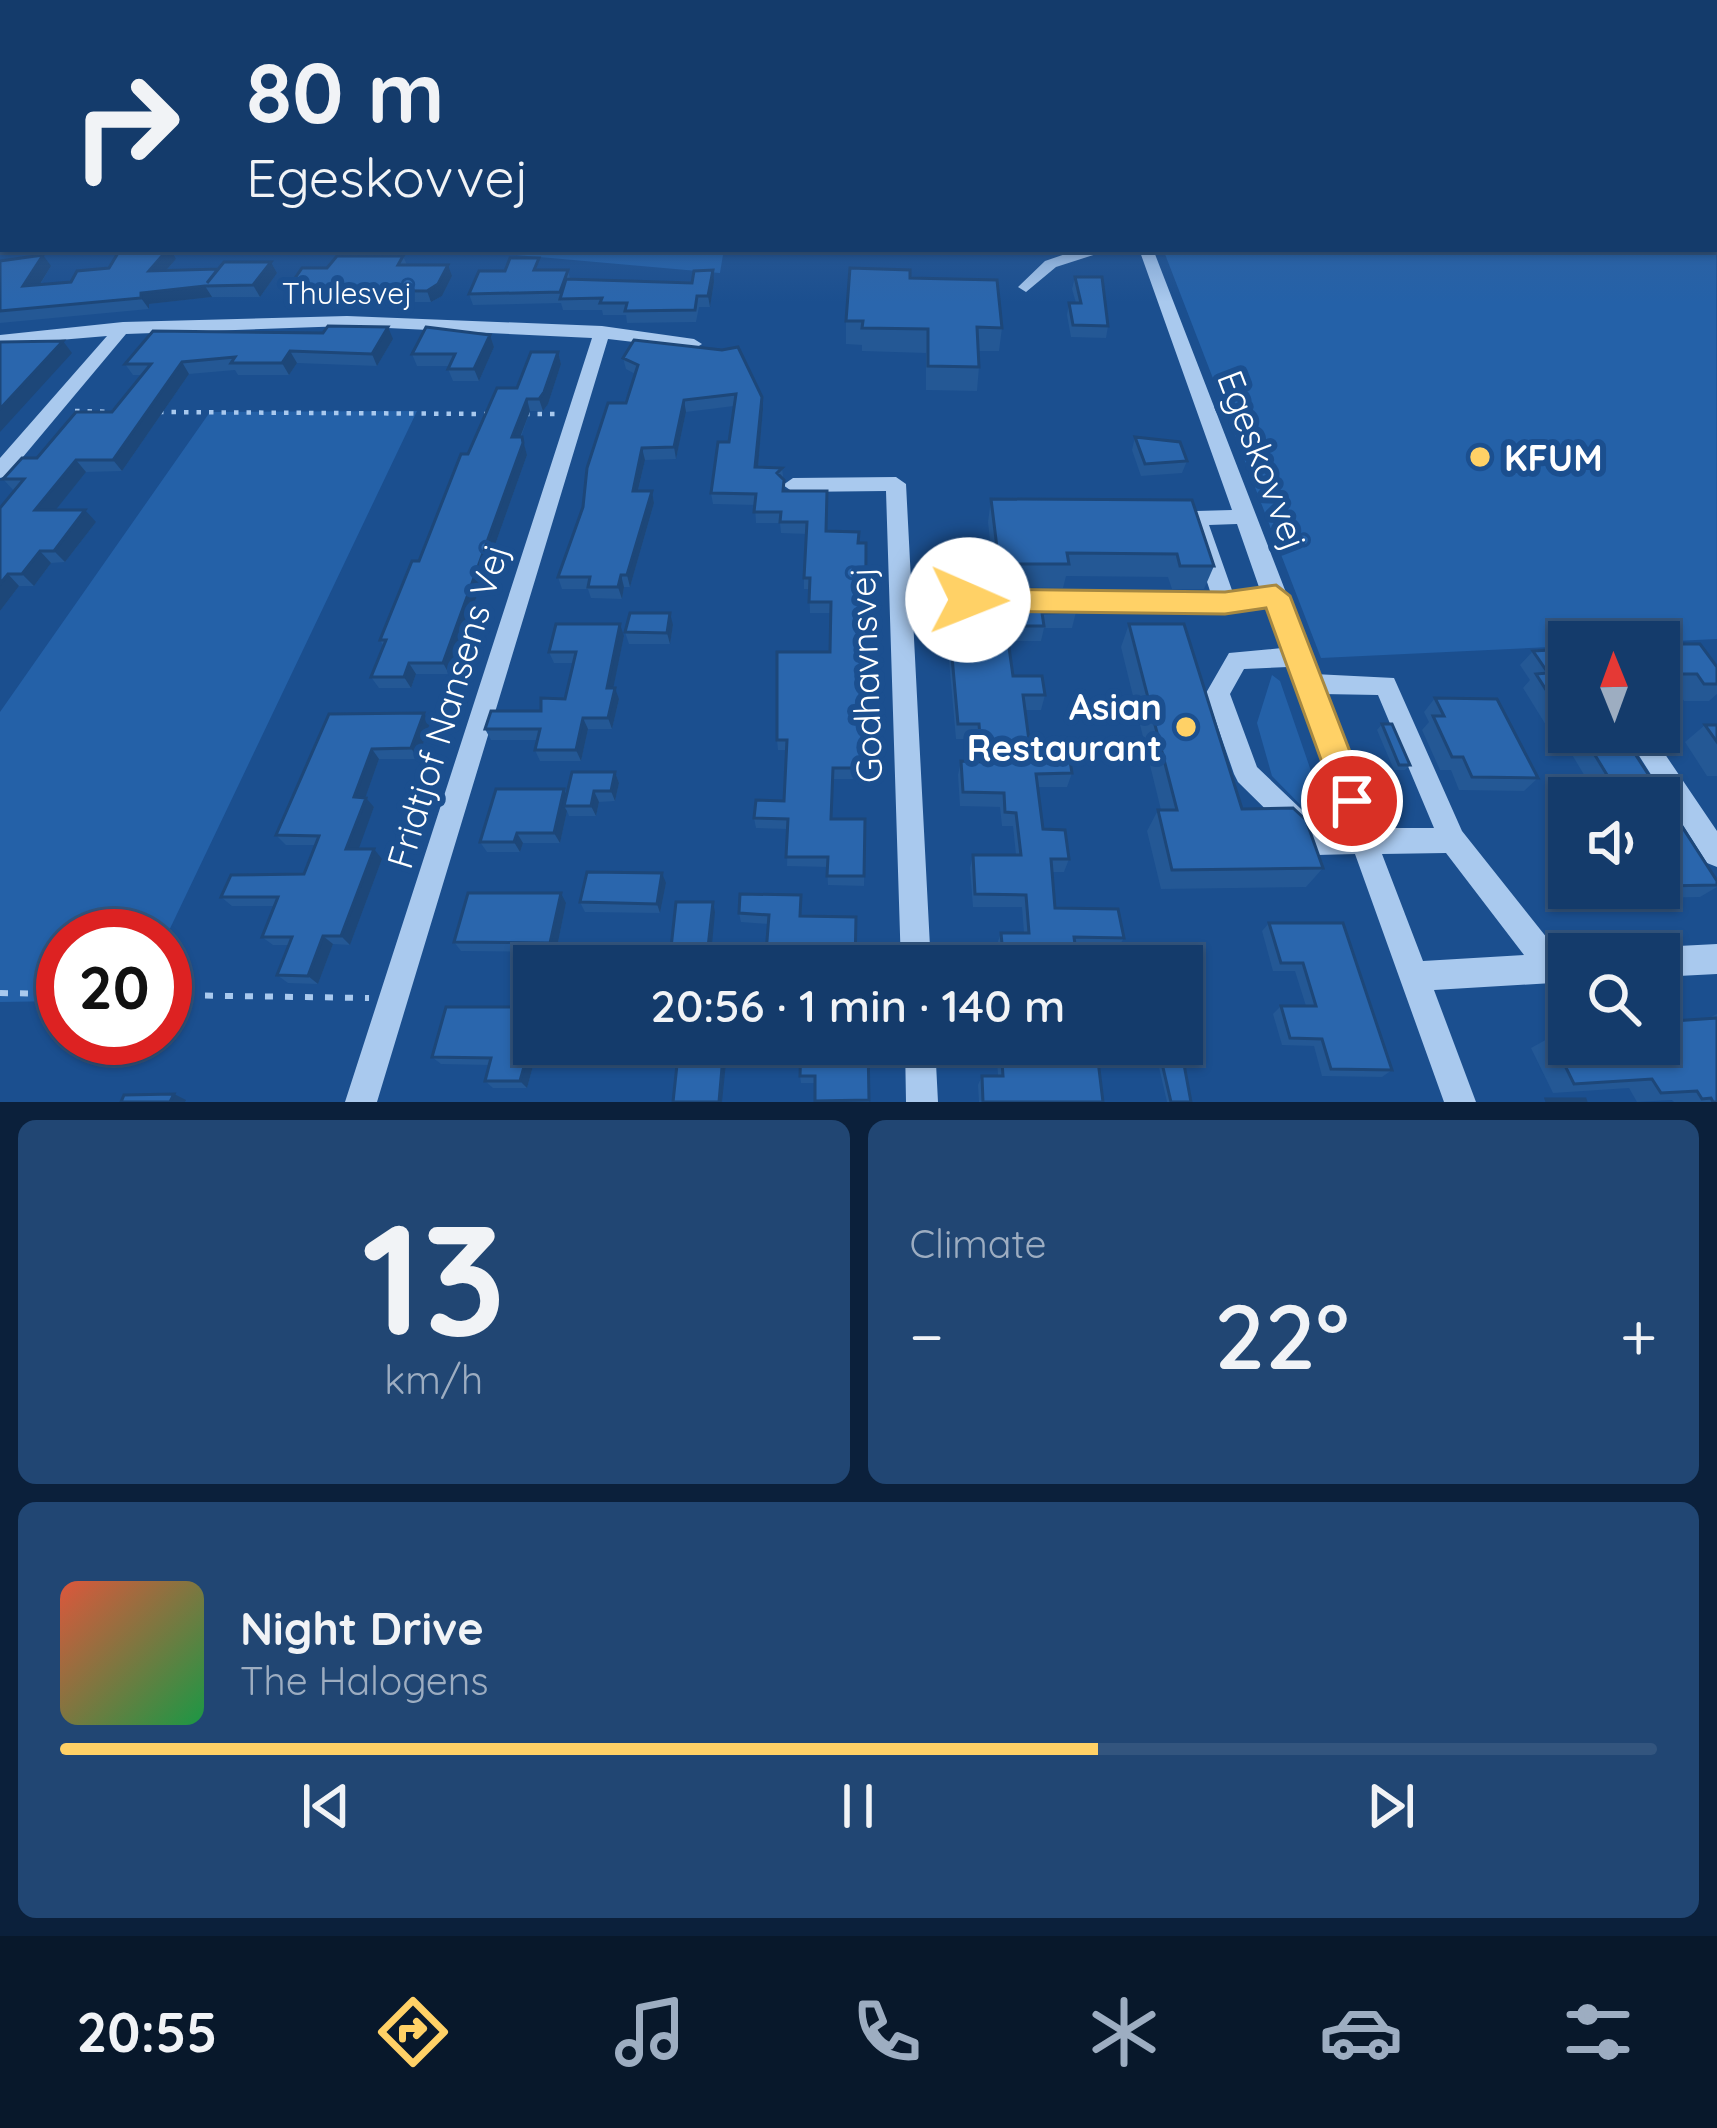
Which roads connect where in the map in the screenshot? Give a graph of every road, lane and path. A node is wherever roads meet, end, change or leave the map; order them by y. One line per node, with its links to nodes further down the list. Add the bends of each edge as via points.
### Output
1 (1095, 252): 3 (street, via 1037,269)
2 (1147, 252): 14 (street, Egeskovvej)
3 (1026, 286)
4 (123, 327): 5 (street, Thulesvej, via 460,320); 6 (street, Thulesvej); 8 (street)
5 (602, 332): 7 (street, Thulesvej); 11 (street, Fridtjof Nansens Vej)
6 (0, 340)
7 (694, 344)
8 (51, 411): 9 (path); 12 (street)
9 (123, 412)
10 (147, 412): 11 (path)
11 (576, 415): 33 (street, Fridtjof Nansens Vej)
12 (0, 471)
13 (793, 485): 24 (street, Godhavnsvej, via 896,484)
14 (1246, 517): 15 (street, Egeskovvej); 17 (street, via 1196,518)
15 (1276, 596): 17 (street); 18 (street, Egeskovvej)
16 (1014, 600): 17 (street)
17 (1225, 603)
18 (1299, 657): 19 (street, Egeskovvej); 21 (street, via 1238,660 1217,693 1246,774 1317,842)
19 (1309, 684): 21 (street, Egeskovvej); 22 (street, via 1386,685)
20 (1650, 753): 23 (street)
21 (1367, 839): 22 (street); 29 (street, Egeskovvej)
22 (1453, 840): 25 (street)
23 (1717, 854)
24 (915, 945)
25 (1548, 954)
26 (1717, 959): 27 (street)
27 (1680, 961)
28 (1548, 969): 29 (street)
29 (1415, 976): 37 (street, Egeskovvej)
30 (0, 993): 31 (path)
31 (36, 994)
32 (192, 995): 33 (path)
33 (393, 998): 35 (street, Fridtjof Nansens Vej)
34 (921, 1065): 36 (street)
35 (361, 1102)
36 (922, 1102)
37 (1460, 1102)

